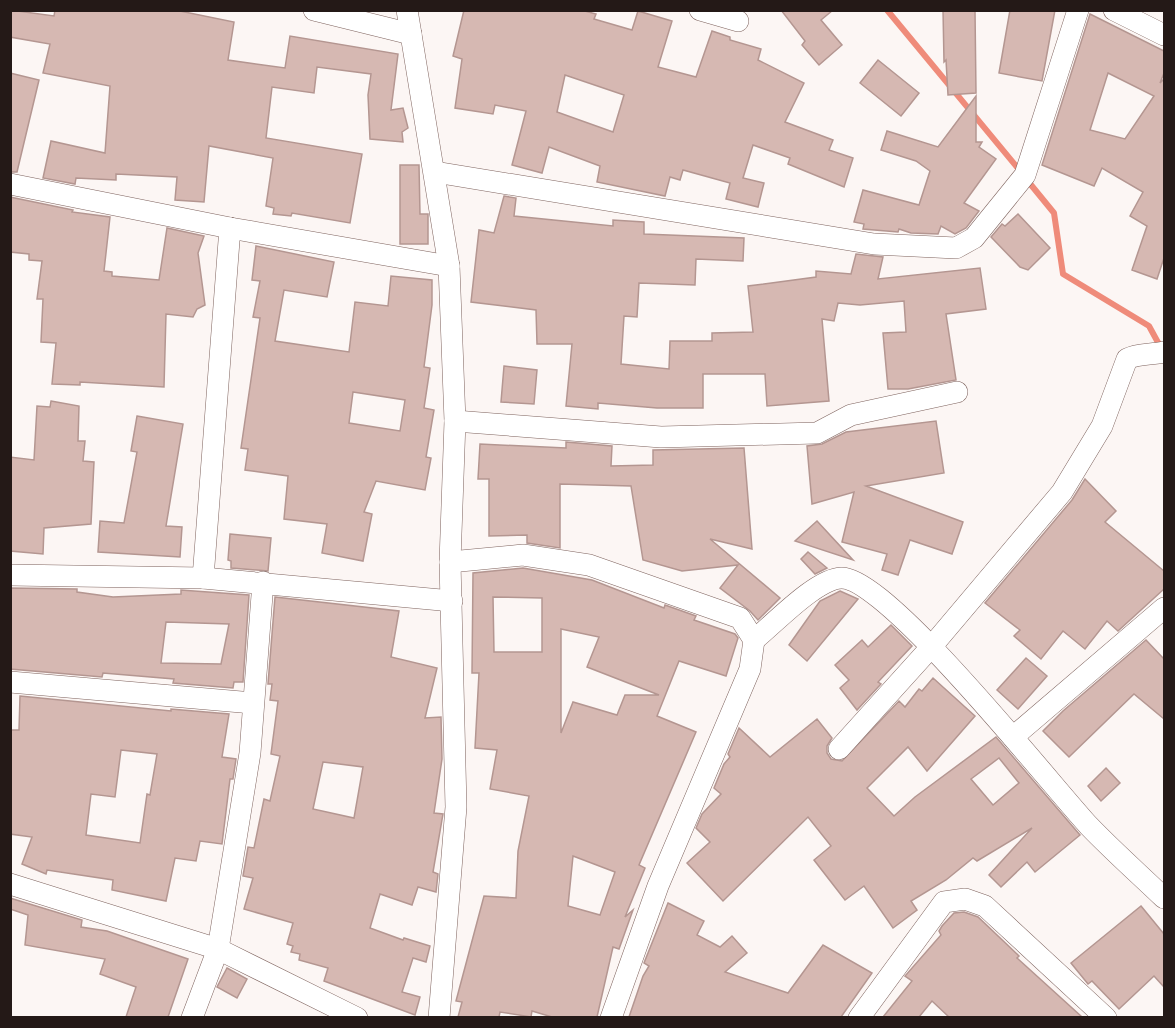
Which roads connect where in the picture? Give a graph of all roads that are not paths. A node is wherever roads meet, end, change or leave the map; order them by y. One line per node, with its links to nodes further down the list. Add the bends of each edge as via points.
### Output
1 (314, 10): 7 (street)
2 (407, 10): 7 (street)
3 (700, 10): 6 (street)
4 (1078, 10): 9 (street, via 1025,175 974,238 956,248 874,244)
5 (1114, 10): 8 (street)
6 (738, 21)
7 (411, 34): 9 (street)
8 (1164, 35)
9 (435, 172): 12 (street)
10 (10, 184): 11 (street)
11 (230, 228): 12 (street); 18 (street)
12 (449, 266): 15 (street)
13 (1164, 352): 23 (street, via 1136,354 1127,359 1102,426 1062,492)
14 (957, 392): 15 (street, via 851,415 817,433 662,437)
15 (455, 421): 16 (street)
16 (450, 562): 20 (street); 22 (street, via 523,555 589,565 740,618)
17 (10, 575): 18 (street)
18 (203, 578): 19 (street)
19 (263, 582): 20 (street); 25 (street)
20 (452, 601): 33 (street, via 456,807)
21 (1164, 608): 26 (street)
22 (754, 640): 23 (street, via 824,582 842,578 860,582); 34 (street, via 750,669 658,886)
23 (932, 646): 26 (street); 27 (street)
24 (10, 682): 25 (street)
25 (253, 703): 30 (street, via 250,753)
26 (1012, 737): 29 (street, via 1089,826)
27 (839, 749)
28 (10, 884): 30 (street)
29 (1160, 886)
30 (218, 949): 31 (street); 32 (street)
31 (192, 1017)
32 (357, 1017)
33 (439, 1017)
34 (611, 1017)
35 (859, 1017): 36 (street, via 944,902 965,899 985,906)
36 (1106, 1017)

